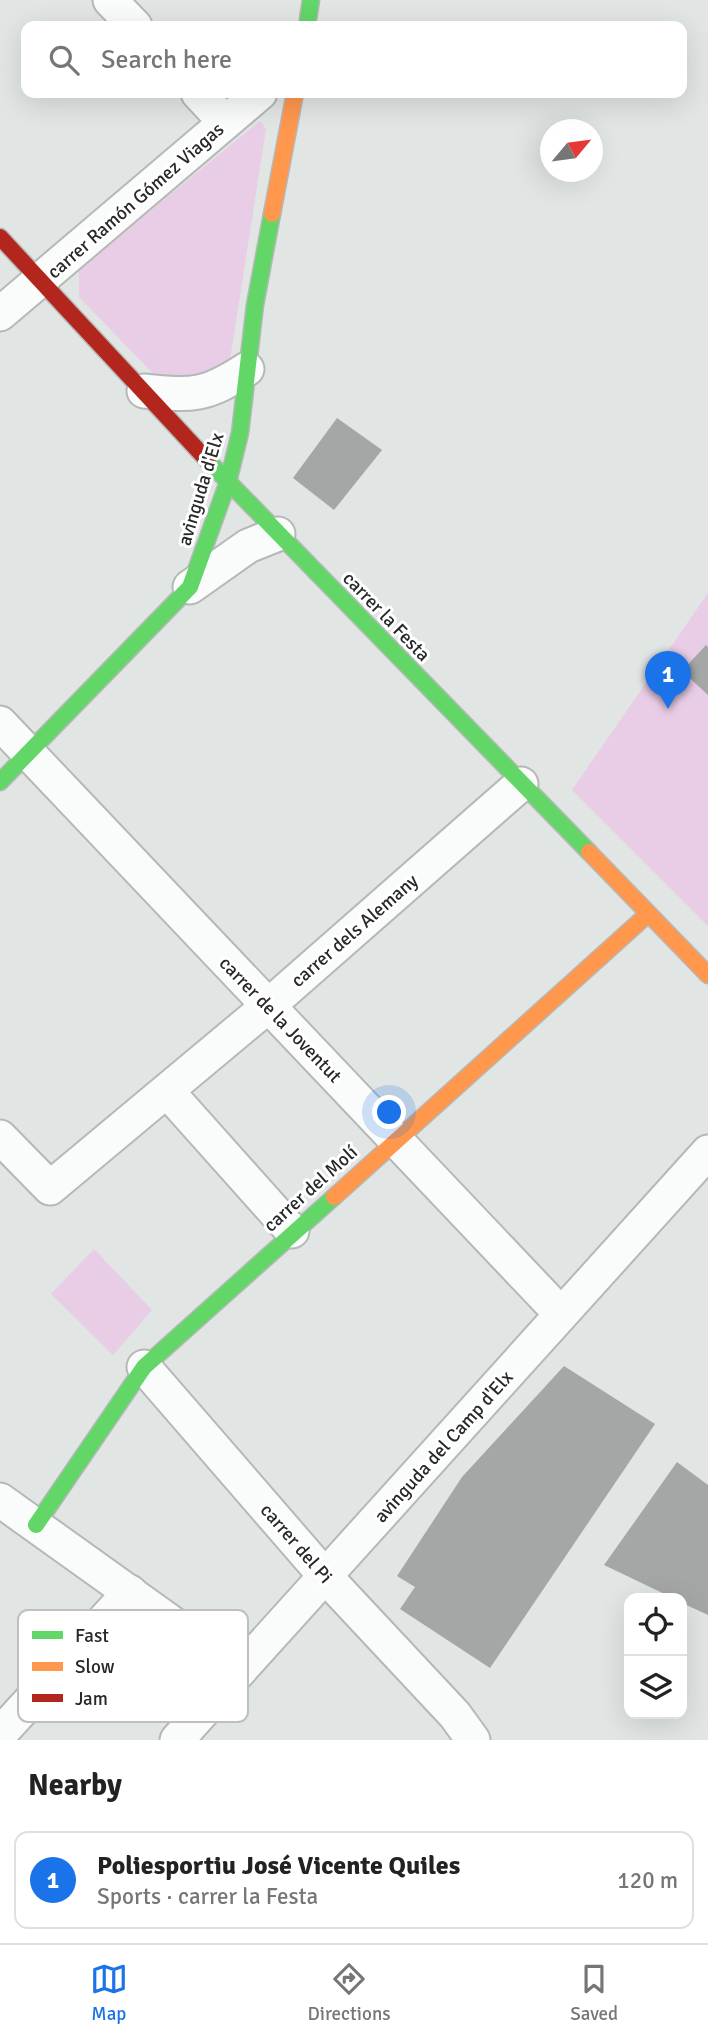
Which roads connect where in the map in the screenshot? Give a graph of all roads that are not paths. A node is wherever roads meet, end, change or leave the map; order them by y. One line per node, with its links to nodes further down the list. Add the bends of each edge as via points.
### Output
1 (110, 0): 3 (street)
2 (311, 0): 4 (street)
3 (130, 21)
4 (308, 21)
5 (203, 98): 8 (street)
6 (254, 98): 8 (street, carrer Ramón Gómez Viagas)
7 (294, 98): 12 (street, avinguda d'Elx)
8 (225, 122): 10 (street, carrer Ramón Gómez Viagas)
9 (0, 237): 10 (street, carrer la Festa)
10 (41, 280): 11 (street, carrer Ramón Gómez Viagas); 13 (street, carrer la Festa)
11 (0, 314)
12 (247, 369): 13 (street, via 217,389 184,396); 14 (street, avinguda d'Elx, via 240,433)
13 (144, 391): 14 (street, carrer la Festa)
14 (228, 482): 15 (street, carrer la Festa); 16 (street, avinguda d'Elx)
15 (278, 534): 16 (street, via 248,546); 20 (street, carrer la Festa)
16 (190, 587): 18 (street, avinguda d'Elx)
17 (0, 723): 18 (street, carrer de la Joventut)
18 (29, 753): 19 (street, avinguda d'Elx); 23 (street, carrer de la Joventut)
19 (0, 782)
20 (521, 783): 21 (street, carrer la Festa); 23 (street, carrer dels Alemany)
21 (648, 914): 22 (street, carrer la Festa); 26 (street, carrer del Molí)
22 (708, 975)
23 (268, 1006): 24 (street, carrer dels Alemany); 26 (street, carrer de la Joventut)
24 (167, 1091): 25 (street, carrer dels Alemany, via 50,1188); 28 (street)
25 (0, 1137)
26 (395, 1139): 28 (street, carrer del Molí); 29 (street, carrer de la Joventut)
27 (708, 1152): 29 (street, avinguda del Camp d'Elx)
28 (292, 1231): 30 (street, carrer del Molí)
29 (561, 1314): 33 (street, avinguda del Camp d'Elx)
30 (144, 1367): 32 (street, carrer del Molí); 33 (street, carrer del Pi)
31 (0, 1500): 32 (street)
32 (36, 1525): 34 (street)
33 (325, 1576): 37 (street, avinguda del Camp d'Elx); 40 (street, carrer del Pi)
34 (130, 1592): 35 (street); 36 (street)
35 (114, 1610)
36 (155, 1610)
37 (248, 1661)
38 (18, 1714): 41 (street)
39 (193, 1722): 42 (street, avinguda del Camp d'Elx)
40 (465, 1732)
41 (0, 1734)
42 (177, 1740)

